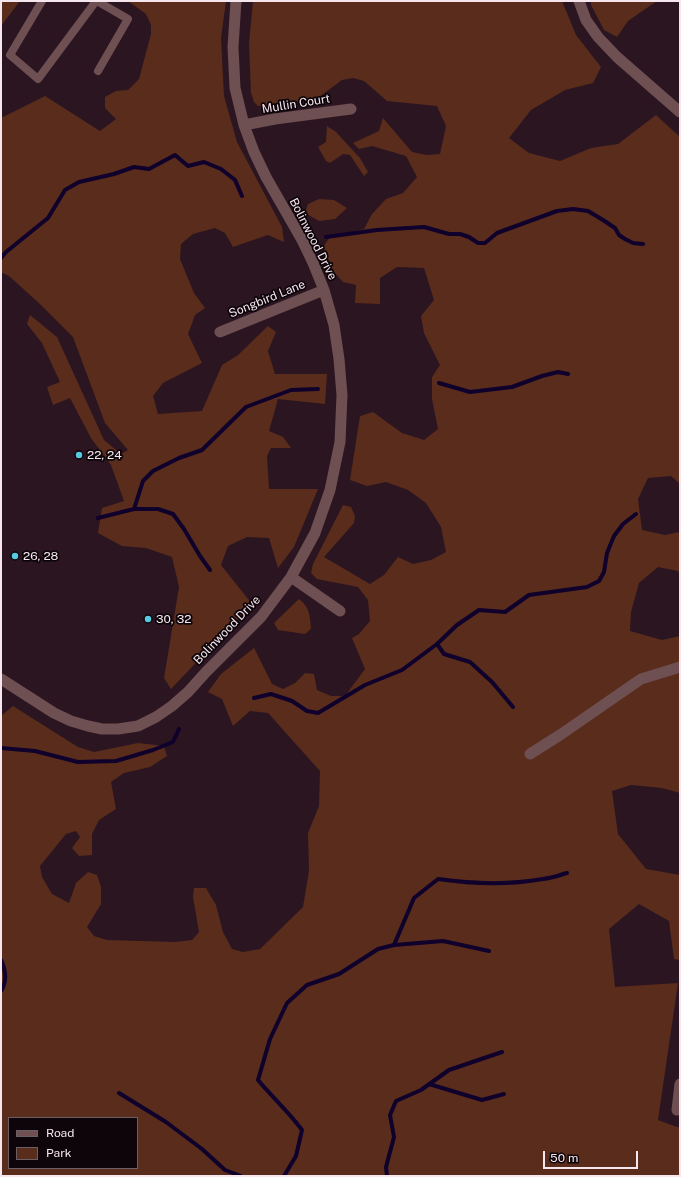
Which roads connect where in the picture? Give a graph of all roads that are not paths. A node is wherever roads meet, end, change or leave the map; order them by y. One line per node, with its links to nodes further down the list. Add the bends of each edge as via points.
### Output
1 (42, 1): 2 (lane, via 10,55 38,78)
2 (97, 1): 5 (lane, via 128,19)
3 (236, 1): 8 (street, Bolinwood Drive, via 233,47 235,88)
4 (579, 1): 7 (street, via 586,20 598,37)
5 (98, 71)
6 (351, 109): 8 (street, Mullin Court)
7 (680, 112)
8 (244, 125): 9 (street, Bolinwood Drive, via 257,159 305,246)
9 (324, 290): 10 (street, Songbird Lane); 11 (street, Bolinwood Drive, via 334,325 339,359 342,395 340,442 330,490 315,533)
10 (220, 332)
11 (291, 577): 12 (street); 14 (street, Bolinwood Drive, via 261,617 188,692 156,717 138,726 102,729 71,721)
12 (340, 611)
13 (680, 667): 15 (street, via 641,679)
14 (1, 679)
15 (530, 754)
16 (680, 1084): 17 (street)
17 (677, 1110)

